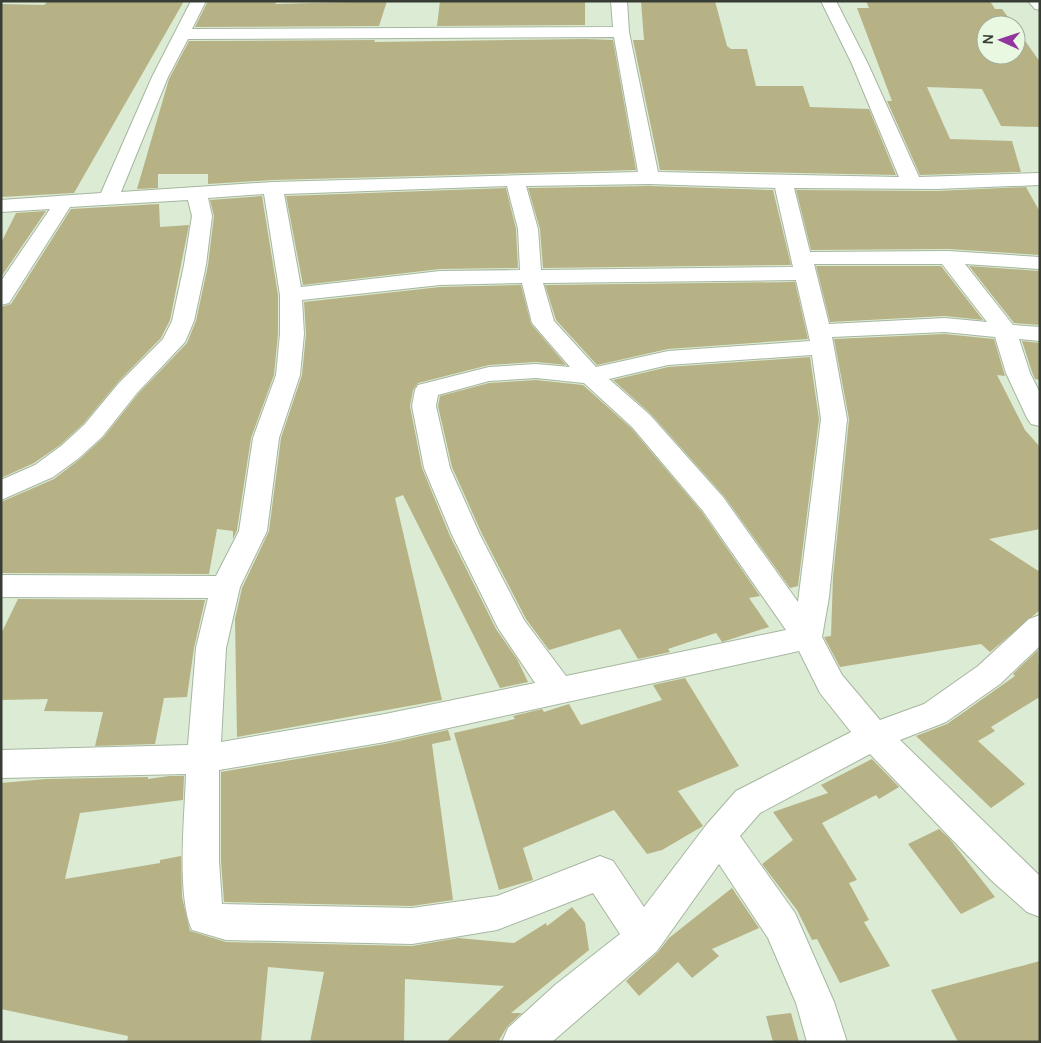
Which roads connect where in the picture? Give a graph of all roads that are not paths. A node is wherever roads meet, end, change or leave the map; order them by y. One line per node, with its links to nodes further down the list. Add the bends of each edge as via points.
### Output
1 (198, 1): 7 (street)
2 (619, 1): 6 (street)
3 (828, 1): 12 (street, via 860,64)
4 (1035, 1): 5 (street)
5 (1040, 6)
6 (621, 32): 7 (street); 8 (street)
7 (182, 34): 15 (street, via 160,77)
8 (649, 178): 10 (street); 11 (street)
9 (1040, 179): 12 (street)
10 (515, 180): 13 (street); 21 (street, via 528,230)
11 (783, 182): 12 (street); 20 (street)
12 (911, 182)
13 (273, 188): 14 (street); 22 (street)
14 (197, 194): 15 (street); 29 (street, via 202,216 192,284 184,321 173,342 76,446 44,471)
15 (109, 197): 16 (street)
16 (64, 202): 17 (street); 23 (street)
17 (1, 206)
18 (948, 257): 19 (street); 20 (street); 24 (street)
19 (1040, 263)
20 (804, 266): 21 (street); 26 (street)
21 (531, 278): 22 (street, via 440,278); 27 (street, via 543,323)
22 (291, 295): 31 (street, via 288,375 266,438 253,531)
23 (1, 298)
24 (1004, 330): 25 (street); 26 (street, via 945,325); 28 (street, via 1018,372)
25 (1040, 334)
26 (821, 339): 27 (street, via 668,358); 33 (street, via 834,419)
27 (591, 376): 33 (street, via 641,421 713,504); 34 (street, via 536,371 489,374 426,390 424,406 437,468 466,535 513,628)
28 (1040, 418)
29 (8, 483)
30 (1, 586): 31 (street)
31 (225, 587): 36 (street, via 211,648)
32 (1040, 627): 35 (street, via 989,675 955,701 935,713)
33 (807, 637): 34 (street); 35 (street, via 831,684)
34 (559, 691): 36 (street, via 385,728)
35 (874, 736): 38 (street, via 748,802); 39 (street, via 1005,869)
36 (203, 759): 37 (street); 40 (street, via 201,861 205,918 226,922 412,926 497,913 600,873)
37 (1, 764)
38 (720, 835): 40 (street); 42 (street, via 782,926 815,1002)
39 (1040, 900)
40 (644, 938): 41 (street)
41 (522, 1042)
42 (827, 1042)

